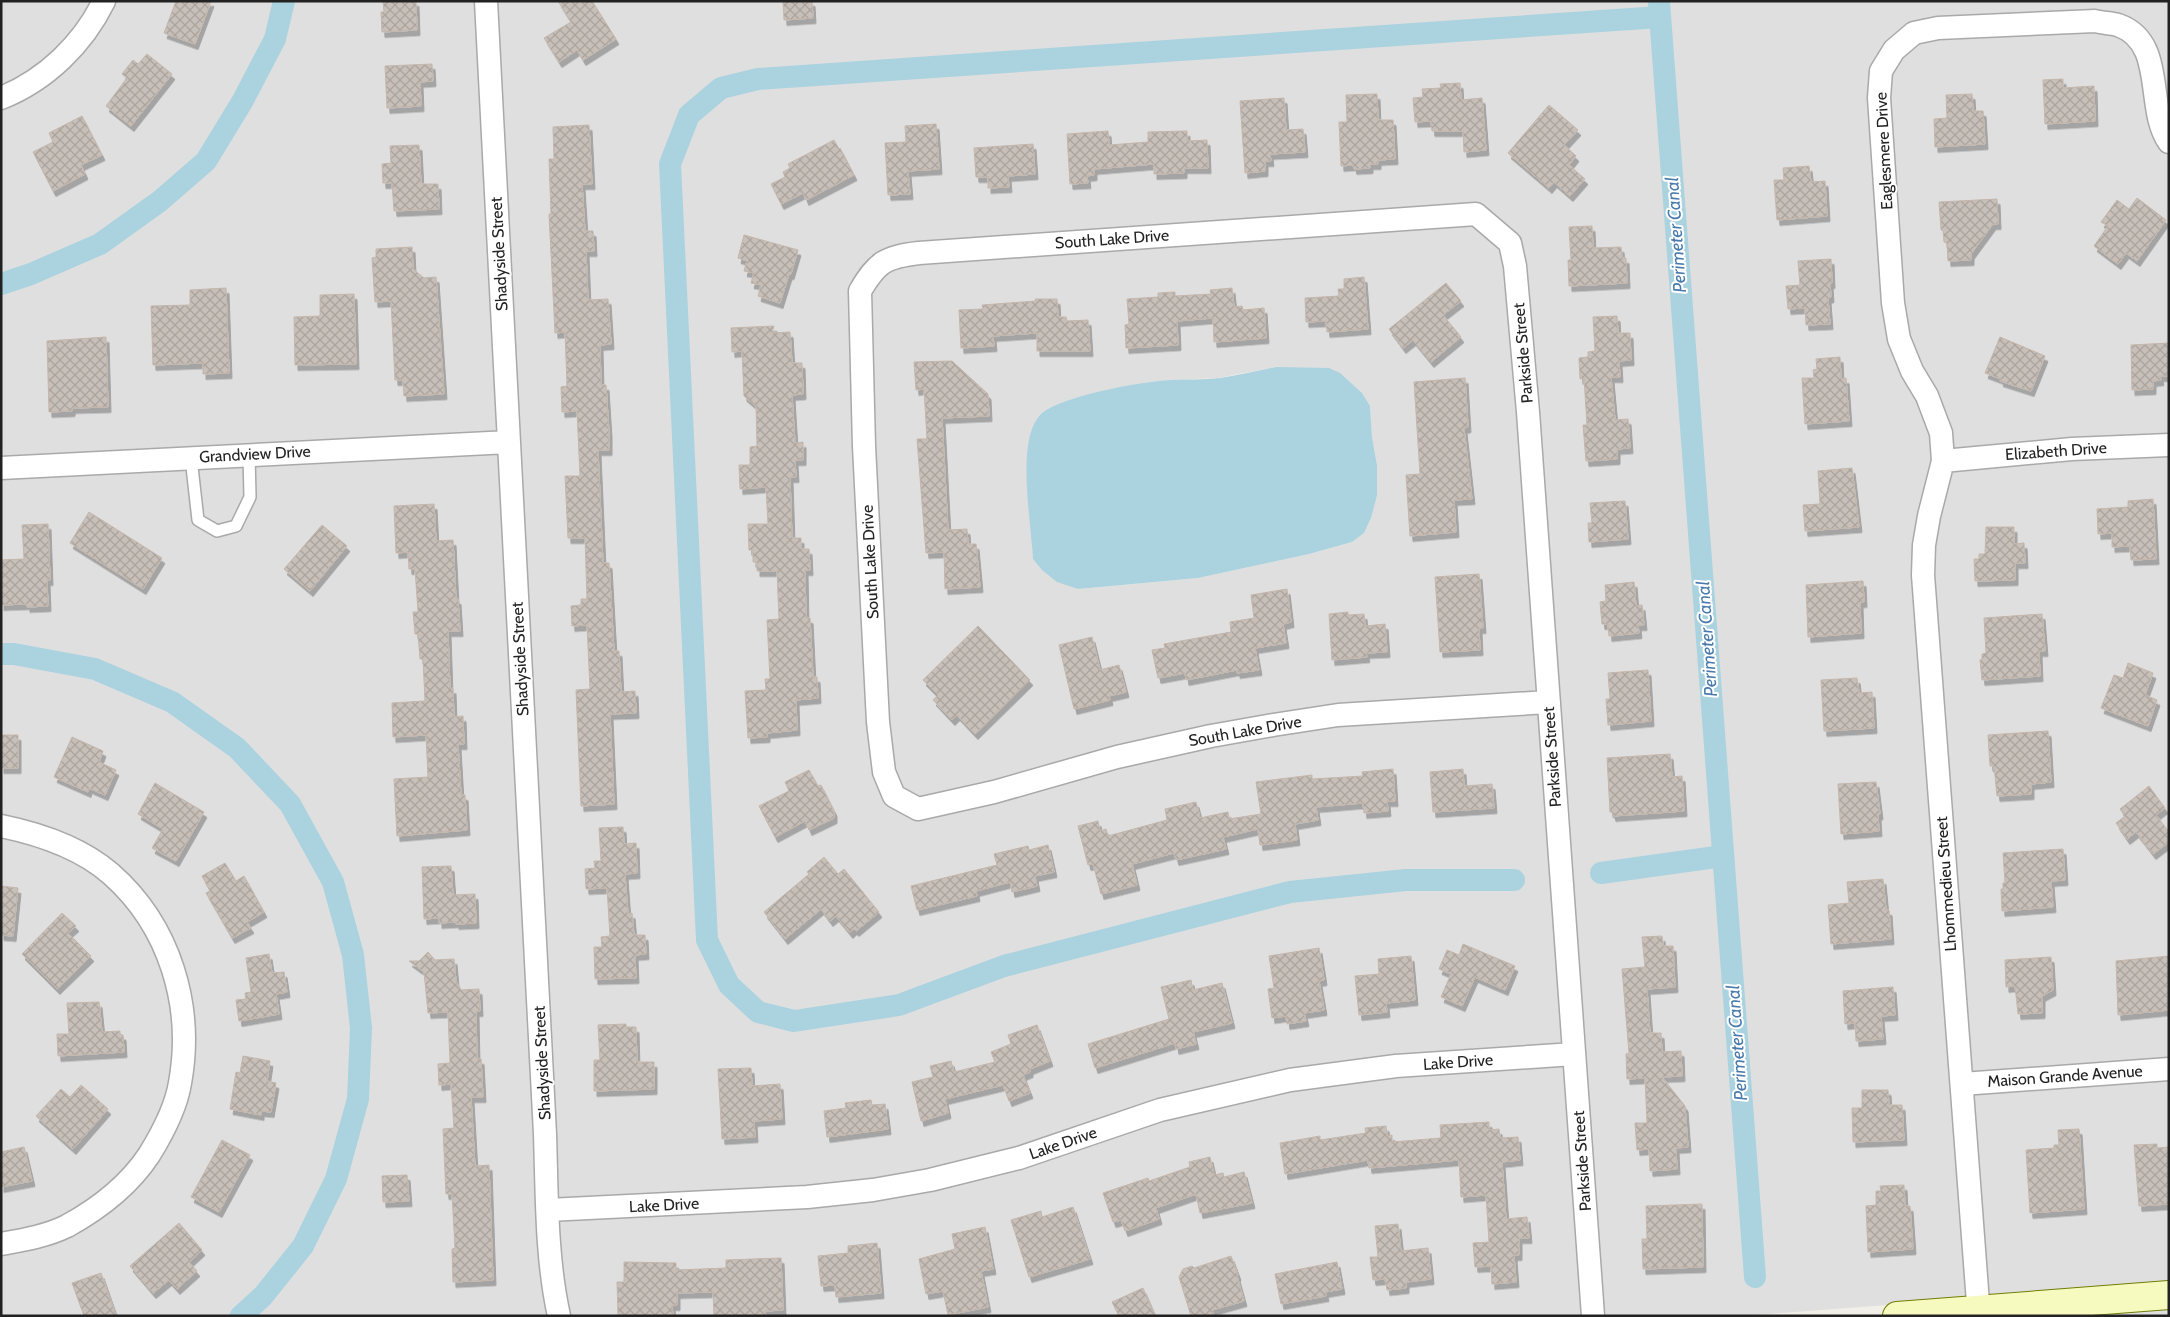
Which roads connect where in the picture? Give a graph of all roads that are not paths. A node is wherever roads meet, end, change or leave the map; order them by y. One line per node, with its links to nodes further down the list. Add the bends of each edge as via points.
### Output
1 (104, 1): 3 (street, via 84,35 67,53 30,84)
2 (486, 1): 6 (street, Shadyside Street)
3 (1, 98)
4 (2169, 142): 10 (street, Eaglesmere Drive, via 2163,134 2156,110 2150,62 2140,39 2118,25 2095,22 1938,28 1914,33 1894,50 1881,71 1879,98 1893,304 1899,339 1941,433)
5 (1476, 214): 12 (street, Parkside Street, via 1510,243 1515,266); 12 (street, South Lake Drive, via 919,253 894,256 872,270 860,291 864,456 878,722 884,772 894,796 918,809 994,792 1117,757 1273,725 1338,715)
6 (509, 442): 8 (street, Grandview Drive); 17 (street, Shadyside Street)
7 (2169, 445): 10 (street, Elizabeth Drive)
8 (250, 454): 9 (street, Grandview Drive); 9 (lane, via 250,498 236,526 217,531 198,520)
9 (191, 458): 11 (street, Grandview Drive)
10 (1943, 460): 16 (street, Lhommedieu Street, via 1928,516 1924,575)
11 (1, 468)
12 (1548, 702): 14 (street, Parkside Street)
13 (1, 826): 18 (street, via 35,833 84,856 110,873 139,903 169,956 180,993 184,1040 180,1084 167,1122 148,1156 127,1183 65,1227)
14 (1574, 1054): 17 (street, Lake Drive, via 1396,1066 1290,1080 1160,1110 1019,1158 873,1190 807,1197); 22 (street, Parkside Street)
15 (2169, 1068): 16 (street, Maison Grande Avenue)
16 (1962, 1084): 20 (street, Lhommedieu Street)
17 (548, 1210): 21 (street, Shadyside Street, via 552,1276)
18 (1, 1244)
19 (2169, 1295): 20 (street)
20 (1979, 1313): 23 (street)
21 (559, 1316)
22 (1593, 1316)
23 (1897, 1316)

